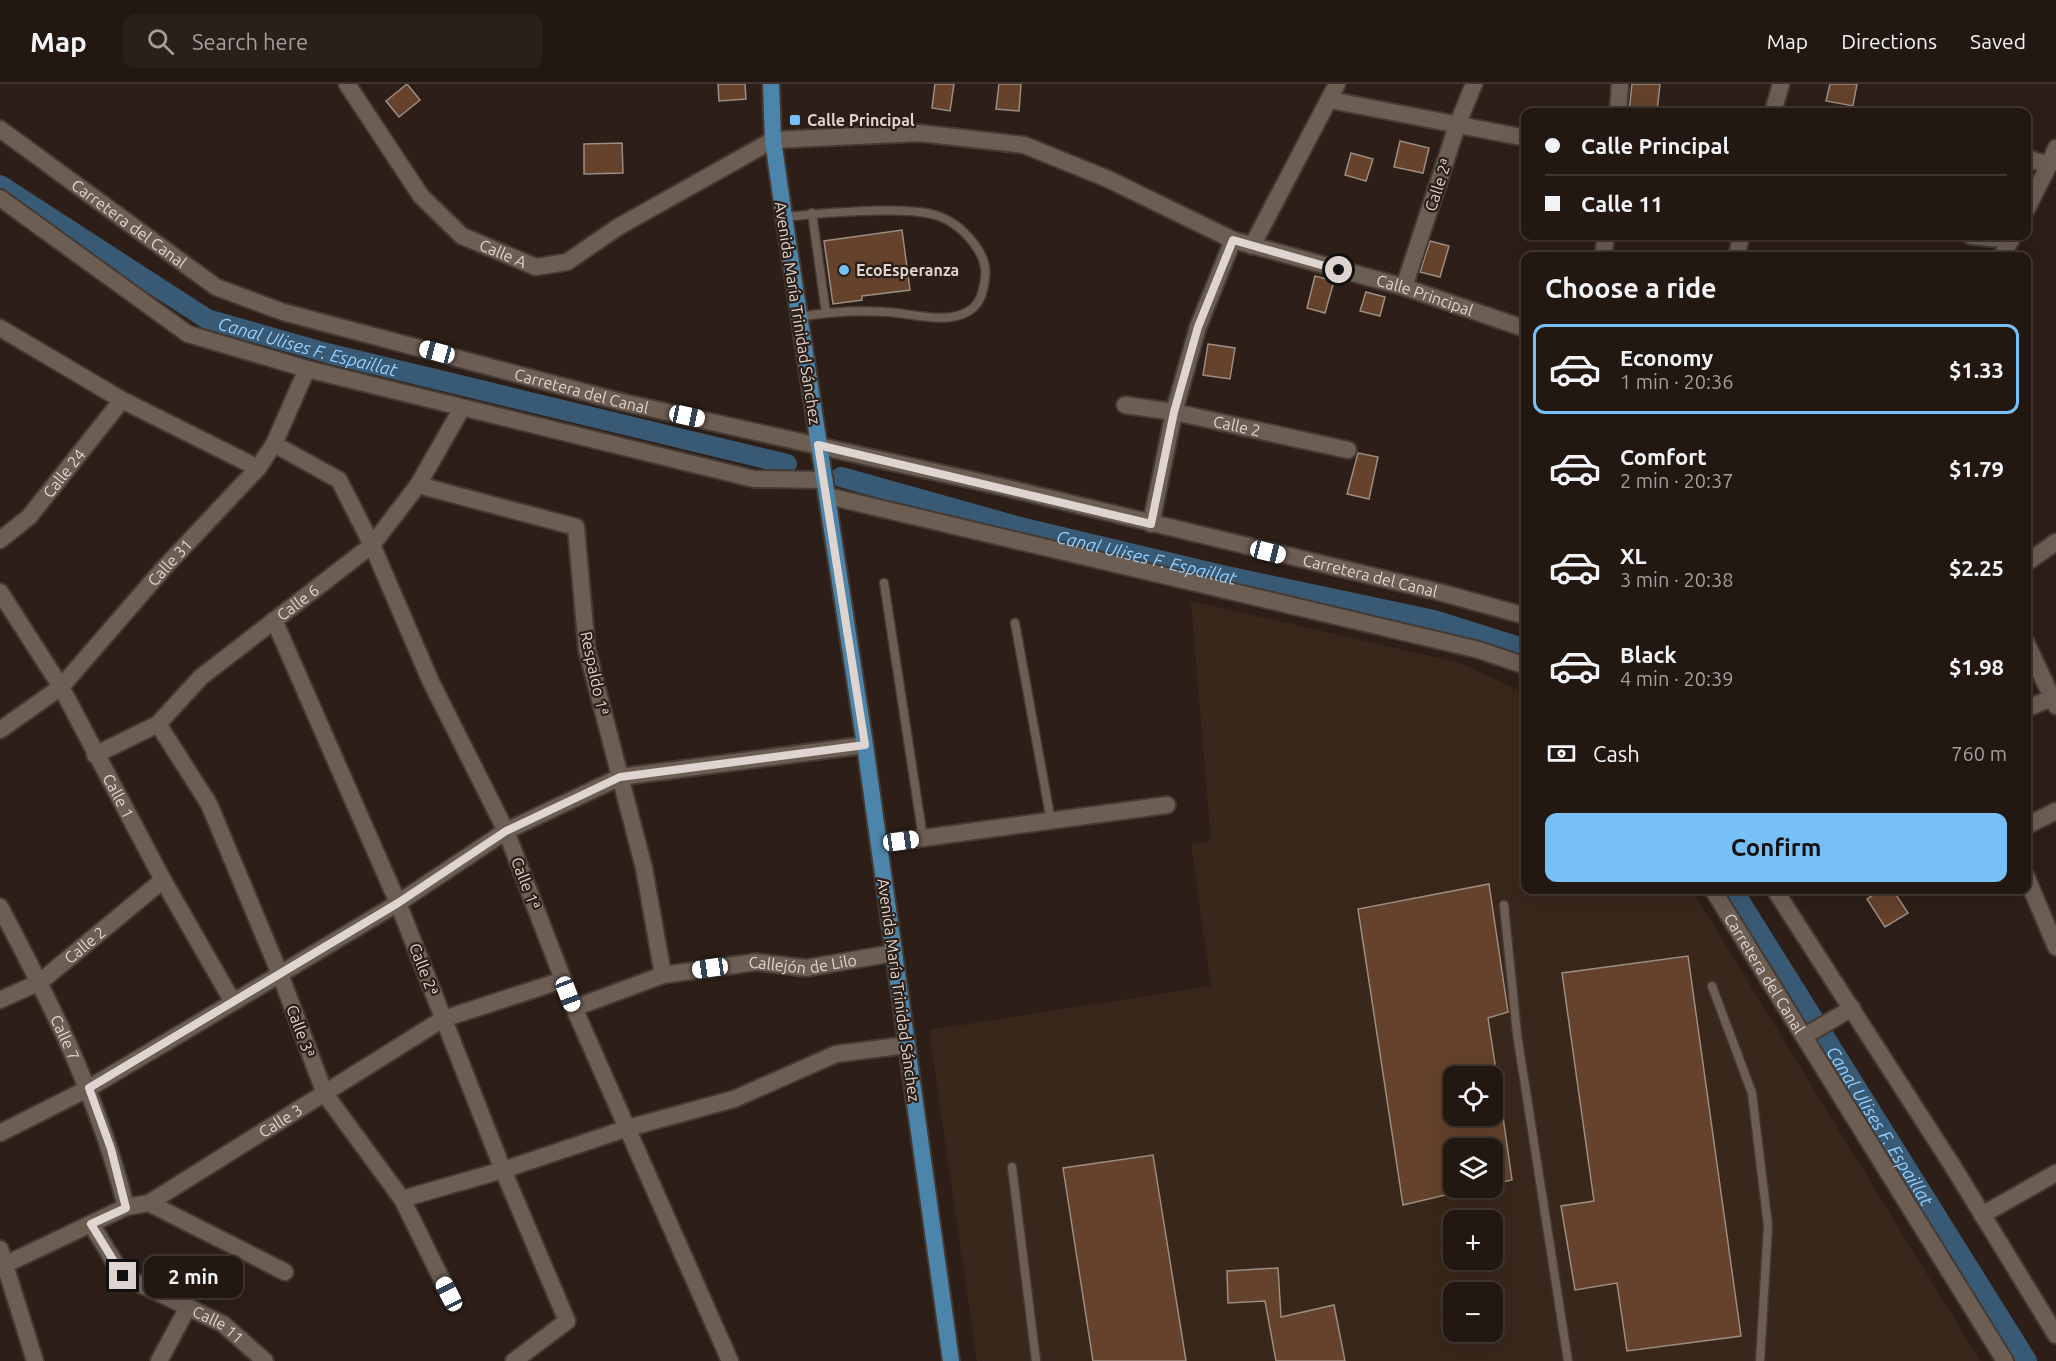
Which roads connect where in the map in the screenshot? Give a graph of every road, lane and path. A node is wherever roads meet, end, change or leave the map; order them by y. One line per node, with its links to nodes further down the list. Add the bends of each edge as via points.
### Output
1 (347, 84): 13 (street, Calle A, via 421,196 437,212 462,236 536,267 567,262 618,227)
2 (771, 84): 13 (main road, Avenida María Trinidad Sánchez)
3 (1337, 84): 7 (street)
4 (1474, 84): 10 (street, Calle 2ª)
5 (1620, 84): 8 (street)
6 (1781, 84): 9 (street)
7 (1330, 100): 10 (street); 22 (street)
8 (1618, 108)
9 (1774, 108)
10 (1458, 123): 12 (street); 23 (street, Calle 2ª)
11 (0, 129): 34 (street, Carretera del Canal, via 216,286 238,295 283,312 622,402)
12 (1521, 137)
13 (774, 140): 20 (main road, Avenida María Trinidad Sánchez); 21 (street, Calle Principal, via 919,133 1024,145 1108,179)
14 (2056, 148): 16 (street)
15 (2031, 160): 16 (street)
16 (2049, 165): 18 (street)
17 (0, 198): 28 (street, via 189,334)
18 (2031, 200)
19 (812, 213): 20 (lane); 24 (lane); 24 (lane, via 935,215 959,227 971,240 983,257 986,271 983,295 975,309 961,315)
20 (783, 217): 25 (main road, Avenida María Trinidad Sánchez)
21 (1233, 240): 22 (street, Calle Principal); 32 (street, via 1198,327)
22 (1252, 246): 23 (street, Calle Principal)
23 (1404, 287): 26 (street, Calle Principal)
24 (826, 313): 25 (lane)
25 (799, 317): 34 (main road, Avenida María Trinidad Sánchez)
26 (1521, 327)
27 (0, 328): 29 (street)
28 (307, 369): 31 (street); 33 (street, Calle 31)
29 (122, 400): 36 (street); 40 (street, Calle 24, via 29,517)
30 (1125, 405): 32 (street, Calle 2)
31 (462, 408): 37 (street, Calle 6); 38 (street, via 754,479)
32 (1174, 412): 35 (street, Calle 2); 39 (street)
33 (274, 444): 36 (street, Calle 31); 42 (street, Calle 1ª, via 339,480)
34 (818, 445): 38 (main road, Avenida María Trinidad Sánchez); 39 (street, Carretera del Canal)
35 (1348, 450)
36 (258, 468): 51 (street, Calle 31, via 163,569)
37 (418, 485): 42 (street, Calle 6); 58 (street, Respaldo 1ª, via 576,527 587,650)
38 (826, 488): 50 (street, via 1479,650); 56 (main road, Avenida María Trinidad Sánchez)
39 (1151, 524): 46 (street, Carretera del Canal)
40 (0, 540)
41 (2056, 542): 43 (street)
42 (372, 545): 47 (street, Calle 6); 63 (street, Calle 1ª, via 431,682)
43 (2031, 560)
44 (884, 583): 64 (lane)
45 (0, 592): 51 (street, Calle 1)
46 (1521, 615)
47 (274, 620): 54 (street, Calle 6, via 201,677); 70 (street, Calle 2ª)
48 (1015, 622): 61 (lane)
49 (2031, 652): 52 (street)
50 (1521, 664)
51 (61, 687): 55 (street, Calle 31); 57 (street, Calle 1)
52 (2055, 700): 53 (street)
53 (2031, 707)
54 (158, 724): 57 (street, Calle 6); 76 (street, Calle 3ª, via 208,804)
55 (0, 730)
56 (865, 745): 58 (street); 65 (main road, Avenida María Trinidad Sánchez)
57 (95, 755): 66 (street, Calle 1)
58 (620, 777): 63 (street); 77 (street, Respaldo 1ª, via 644,868)
59 (1167, 805): 61 (street)
60 (2056, 812): 62 (street)
61 (1051, 821): 64 (street)
62 (2031, 824)
63 (506, 831): 70 (street); 78 (street, Calle 1ª)
64 (923, 838): 65 (street)
65 (879, 844): 75 (main road, Avenida María Trinidad Sánchez)
66 (163, 880): 79 (street, Calle 2); 82 (street, Calle 1)
67 (2031, 884): 73 (street)
68 (1716, 894): 86 (street, Carretera del Canal)
69 (1778, 894): 84 (street)
70 (398, 903): 76 (street); 85 (street, Calle 2ª)
71 (1504, 905): 112 (lane, via 1517,1034)
72 (0, 907): 79 (street, Calle 7)
73 (2050, 914): 74 (street)
74 (2056, 947)
75 (894, 953): 77 (street, Callejón de Lilo, via 806,968 756,962); 87 (main road, Avenida María Trinidad Sánchez)
76 (280, 974): 82 (street); 89 (street, Calle 3ª)
77 (663, 975): 83 (street, Callejón de Lilo)
78 (563, 980): 83 (street, Calle 1ª); 85 (street, Calle 3)
79 (40, 982): 81 (street, Calle 2); 88 (street, Calle 7)
80 (1712, 986): 113 (lane, via 1752,1093 1768,1226)
81 (0, 1000)
82 (233, 1002): 88 (street)
83 (574, 1008): 90 (street, Calle 1ª)
84 (1852, 1008): 86 (street); 98 (street)
85 (443, 1019): 89 (street, Calle 3); 93 (street, Calle 2ª)
86 (1809, 1033): 114 (street, Carretera del Canal)
87 (907, 1045): 90 (street, via 836,1054 734,1099); 110 (main road, Avenida María Trinidad Sánchez)
88 (89, 1088): 91 (street); 97 (street, Calle 7, via 111,1149)
89 (325, 1094): 95 (street, Calle 3ª); 96 (street, Calle 3)
90 (628, 1128): 93 (street); 109 (street, Calle 1ª)
91 (0, 1133)
92 (1011, 1167): 111 (lane)
93 (503, 1170): 95 (street); 108 (street, Calle 2ª, via 567,1321)
94 (2056, 1173): 98 (street)
95 (402, 1199): 102 (street, Calle 3ª)
96 (149, 1203): 97 (street, Calle 3); 101 (street)
97 (126, 1208): 99 (street, Calle 3)
98 (1982, 1215): 104 (street)
99 (91, 1224): 100 (street, Calle 3); 103 (street, Calle 11, via 123,1276)
100 (2, 1260): 105 (street)
101 (285, 1272)
102 (449, 1294)
103 (188, 1307): 106 (street); 107 (street, Calle 11, via 223,1324)
104 (2056, 1335)
105 (35, 1361)
106 (159, 1361)
107 (265, 1361)
108 (514, 1361)
109 (730, 1361)
110 (951, 1361)
111 (1036, 1361)
112 (1568, 1361)
113 (1760, 1361)
114 (2005, 1361)

